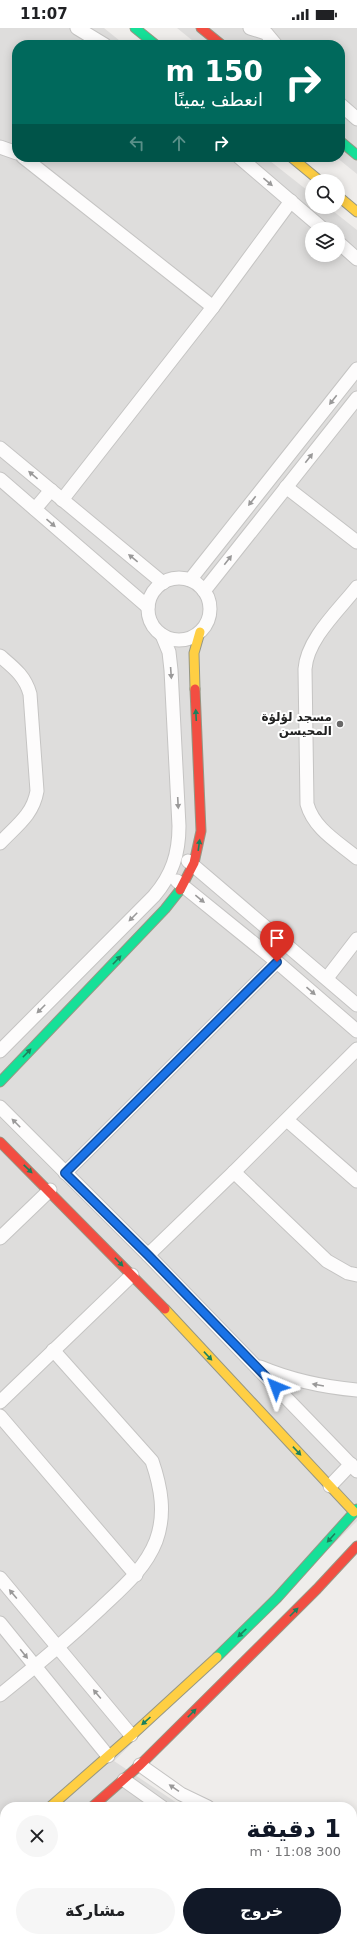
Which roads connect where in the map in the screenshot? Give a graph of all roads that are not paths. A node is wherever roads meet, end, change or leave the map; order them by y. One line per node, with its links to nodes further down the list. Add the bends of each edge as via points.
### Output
1 (77, 28): 6 (street)
2 (135, 28): 7 (street)
3 (201, 28): 8 (street)
4 (250, 28): 5 (street)
5 (265, 31): 9 (street)
6 (97, 40)
7 (150, 40)
8 (216, 40)
9 (272, 40)
10 (345, 108): 11 (street)
11 (357, 119)
12 (345, 145): 15 (street)
13 (0, 147): 14 (street)
14 (12, 151)
15 (357, 155)
16 (29, 162): 26 (street)
17 (245, 162): 20 (street, one-way to 20)
18 (297, 162): 19 (street)
19 (312, 174)
20 (291, 201): 23 (street); 26 (street)
21 (345, 202): 22 (street)
22 (357, 212)
23 (315, 222)
24 (345, 248): 25 (street)
25 (357, 259)
26 (213, 307): 33 (street)
27 (357, 369): 36 (street, one-way to 36)
28 (357, 398): 31 (street, one-way to 28)
29 (0, 448): 32 (street, one-way to 29)
30 (3, 487): 34 (street)
31 (286, 487): 35 (street); 39 (street, one-way to 31)
32 (51, 490): 33 (street); 34 (street)
33 (62, 500): 37 (street, one-way to 33)
34 (35, 509): 40 (street, one-way to 40)
35 (357, 542)
36 (190, 580): 37 (street, via 176,578); 39 (street)
37 (163, 583): 40 (street, via 154,590)
38 (357, 587): 46 (street, via 312,644 305,669 307,804 315,823)
39 (204, 591): 41 (street, via 210,609 209,618)
40 (148, 606): 42 (street, via 151,623)
41 (200, 632): 42 (street, via 182,640 169,639); 47 (street, one-way to 41, via 201,830 194,664 194,653)
42 (162, 635): 45 (street, one-way to 45, via 169,652 172,670)
43 (0, 656): 44 (street, via 21,674 28,688 37,790 30,812)
44 (0, 843)
45 (178, 852): 47 (street); 48 (street)
46 (357, 858)
47 (194, 866): 49 (street); 52 (street)
48 (169, 876): 49 (street); 56 (street, one-way to 56, via 154,896)
49 (184, 885): 51 (street, one-way to 51); 57 (street, one-way to 49, via 165,909)
50 (357, 939): 52 (street)
51 (277, 962): 54 (street, one-way to 54); 62 (street)
52 (326, 978): 53 (street)
53 (357, 1004)
54 (357, 1031)
55 (357, 1049): 59 (street)
56 (0, 1051)
57 (0, 1082)
58 (0, 1107): 62 (street, one-way to 58)
59 (287, 1120): 61 (street); 63 (street)
60 (0, 1142): 64 (street, one-way to 64)
61 (234, 1172): 66 (street); 68 (street, via 327,1262)
62 (65, 1173): 66 (street)
63 (357, 1181)
64 (50, 1190): 65 (street); 67 (street, one-way to 67)
65 (0, 1238)
66 (148, 1255): 70 (street)
67 (132, 1274): 69 (street); 75 (street, one-way to 75)
68 (357, 1275)
69 (53, 1350): 72 (street); 78 (street, via 152,1461 159,1480 161,1520 148,1558)
70 (255, 1365): 71 (street, one-way to 70, via 295,1380); 74 (street)
71 (357, 1390)
72 (0, 1402)
73 (0, 1416): 78 (street)
74 (354, 1468): 75 (street)
75 (330, 1486): 76 (street)
76 (356, 1511): 84 (street, one-way to 84, via 264,1611)
77 (357, 1546): 86 (street, one-way to 77)
78 (136, 1575): 81 (street)
79 (0, 1578): 81 (street, one-way to 79)
80 (0, 1623): 82 (street, one-way to 82)
81 (58, 1649): 82 (street); 84 (street, one-way to 81)
82 (35, 1667): 83 (street); 85 (street)
83 (0, 1695)
84 (131, 1735): 85 (street)
85 (108, 1756): 88 (street)
86 (140, 1765): 87 (street); 91 (street, one-way to 86)
87 (124, 1780): 89 (street); 90 (street)
88 (56, 1802)
89 (98, 1802)
90 (155, 1802)
91 (198, 1802)

